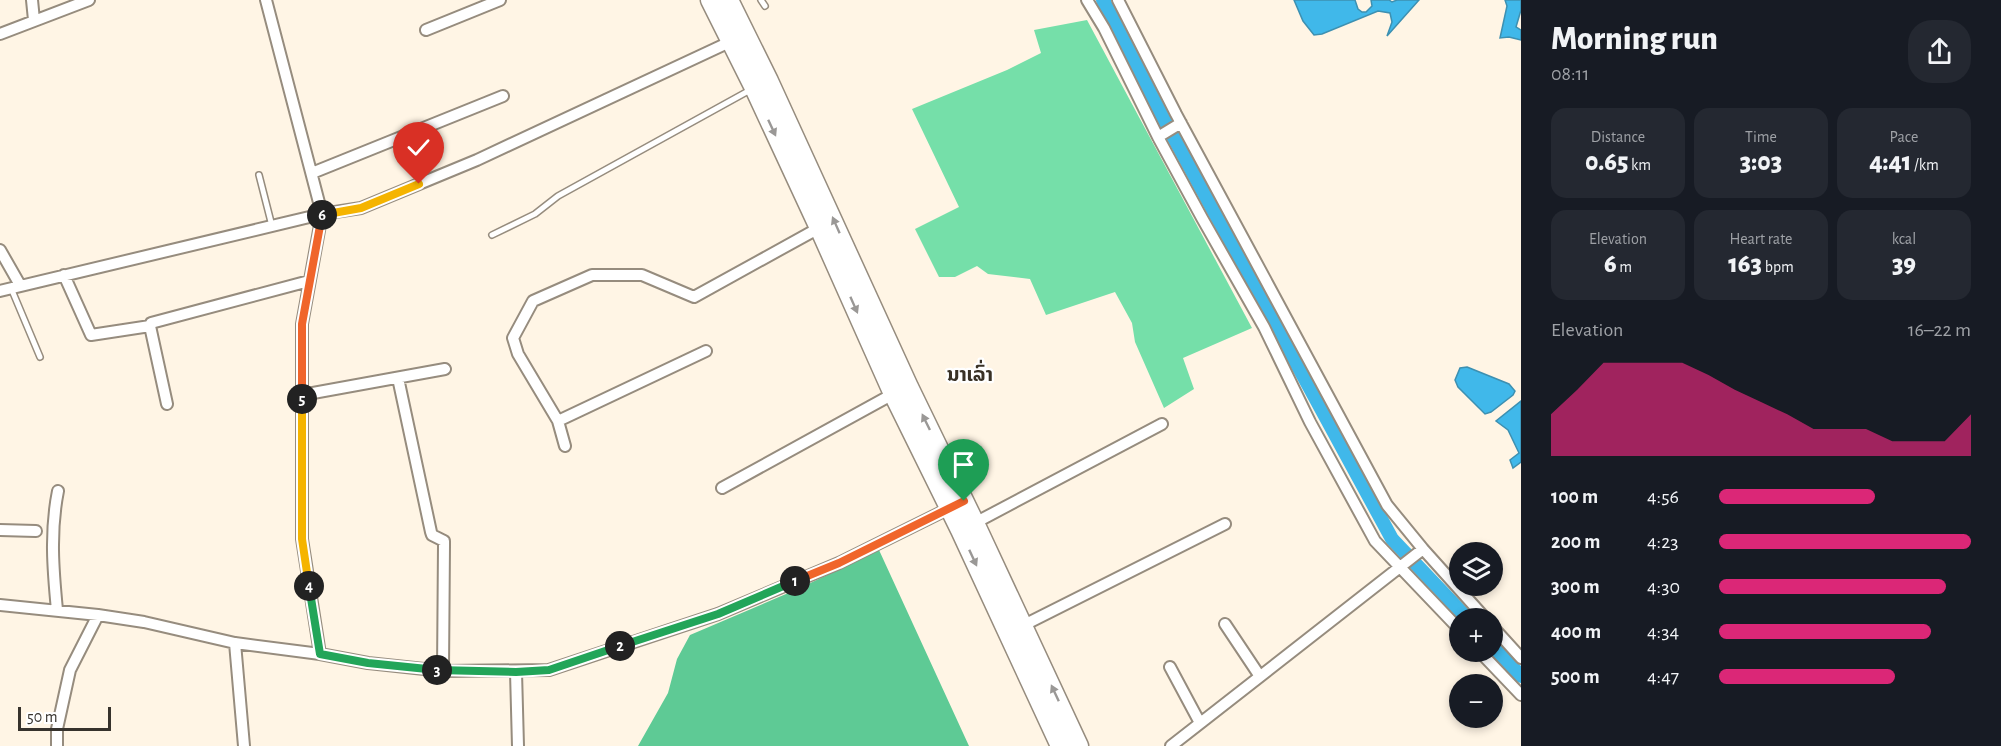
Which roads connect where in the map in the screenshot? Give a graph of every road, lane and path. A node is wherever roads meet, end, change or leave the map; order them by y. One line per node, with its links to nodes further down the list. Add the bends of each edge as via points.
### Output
1 (33, 0): 11 (street)
2 (89, 0): 11 (street)
3 (266, 0): 19 (street)
4 (500, 0): 12 (street)
5 (710, 0): 14 (highway)
6 (729, 0): 14 (highway)
7 (761, 0): 10 (lane)
8 (1087, 0): 18 (street)
9 (1118, 0): 17 (street)
10 (765, 6)
11 (34, 20): 13 (street)
12 (426, 30)
13 (0, 34)
14 (738, 39): 15 (highway); 21 (street, via 466,164 361,208); 42 (highway, one-way to 14, via 909,387 774,92)
15 (753, 88): 23 (highway, one-way to 23); 24 (lane)
16 (503, 96): 19 (street)
17 (1181, 123): 18 (street); 47 (street, via 1387,505)
18 (1158, 137): 48 (street, via 1264,327 1375,541)
19 (312, 173): 21 (street)
20 (259, 176): 22 (lane)
21 (322, 214): 22 (street); 27 (street)
22 (272, 225): 26 (street)
23 (819, 228): 34 (highway, one-way to 34); 37 (street, via 694,297 642,275 592,274 533,301 513,338 518,354)
24 (492, 235)
25 (0, 250): 28 (street)
26 (64, 275): 28 (street); 29 (street, via 91,335)
27 (309, 280): 29 (street, via 151,322); 35 (street, via 302,324)
28 (10, 288): 31 (lane)
29 (150, 326): 36 (street)
30 (706, 351): 37 (street)
31 (40, 357)
32 (446, 369): 33 (street)
33 (398, 378): 35 (street); 62 (street, via 431,532 444,541)
34 (894, 394): 40 (street); 42 (highway)
35 (302, 395): 58 (street, via 302,539)
36 (167, 404)
37 (558, 421): 39 (street)
38 (1162, 424): 44 (street)
39 (566, 446)
40 (722, 488)
41 (58, 491): 51 (street, via 52,547)
42 (956, 505): 44 (highway); 63 (street, via 839,563 718,614 549,670)
43 (1225, 524): 55 (street)
44 (968, 526): 55 (highway); 70 (highway, one-way to 70)
45 (0, 530): 46 (street)
46 (36, 531)
47 (1420, 550): 48 (street); 50 (street)
48 (1402, 563): 53 (street); 64 (street)
49 (0, 605): 51 (street)
50 (1475, 608)
51 (57, 610): 52 (street)
52 (98, 615): 57 (street); 67 (street, via 70,670)
53 (1449, 617)
54 (1225, 624): 64 (street)
55 (1024, 625): 71 (highway, one-way to 55)
56 (1503, 638): 59 (street)
57 (235, 643): 58 (street); 68 (street)
58 (320, 654): 62 (street)
59 (1521, 658)
60 (1490, 662): 65 (street)
61 (1170, 667): 66 (street)
62 (443, 671): 63 (street)
63 (516, 672): 69 (street)
64 (1259, 675): 66 (street)
65 (1521, 695)
66 (1200, 723): 72 (street)
67 (57, 746)
68 (244, 746)
69 (518, 746)
70 (1060, 746)
71 (1079, 746)
72 (1171, 746)

